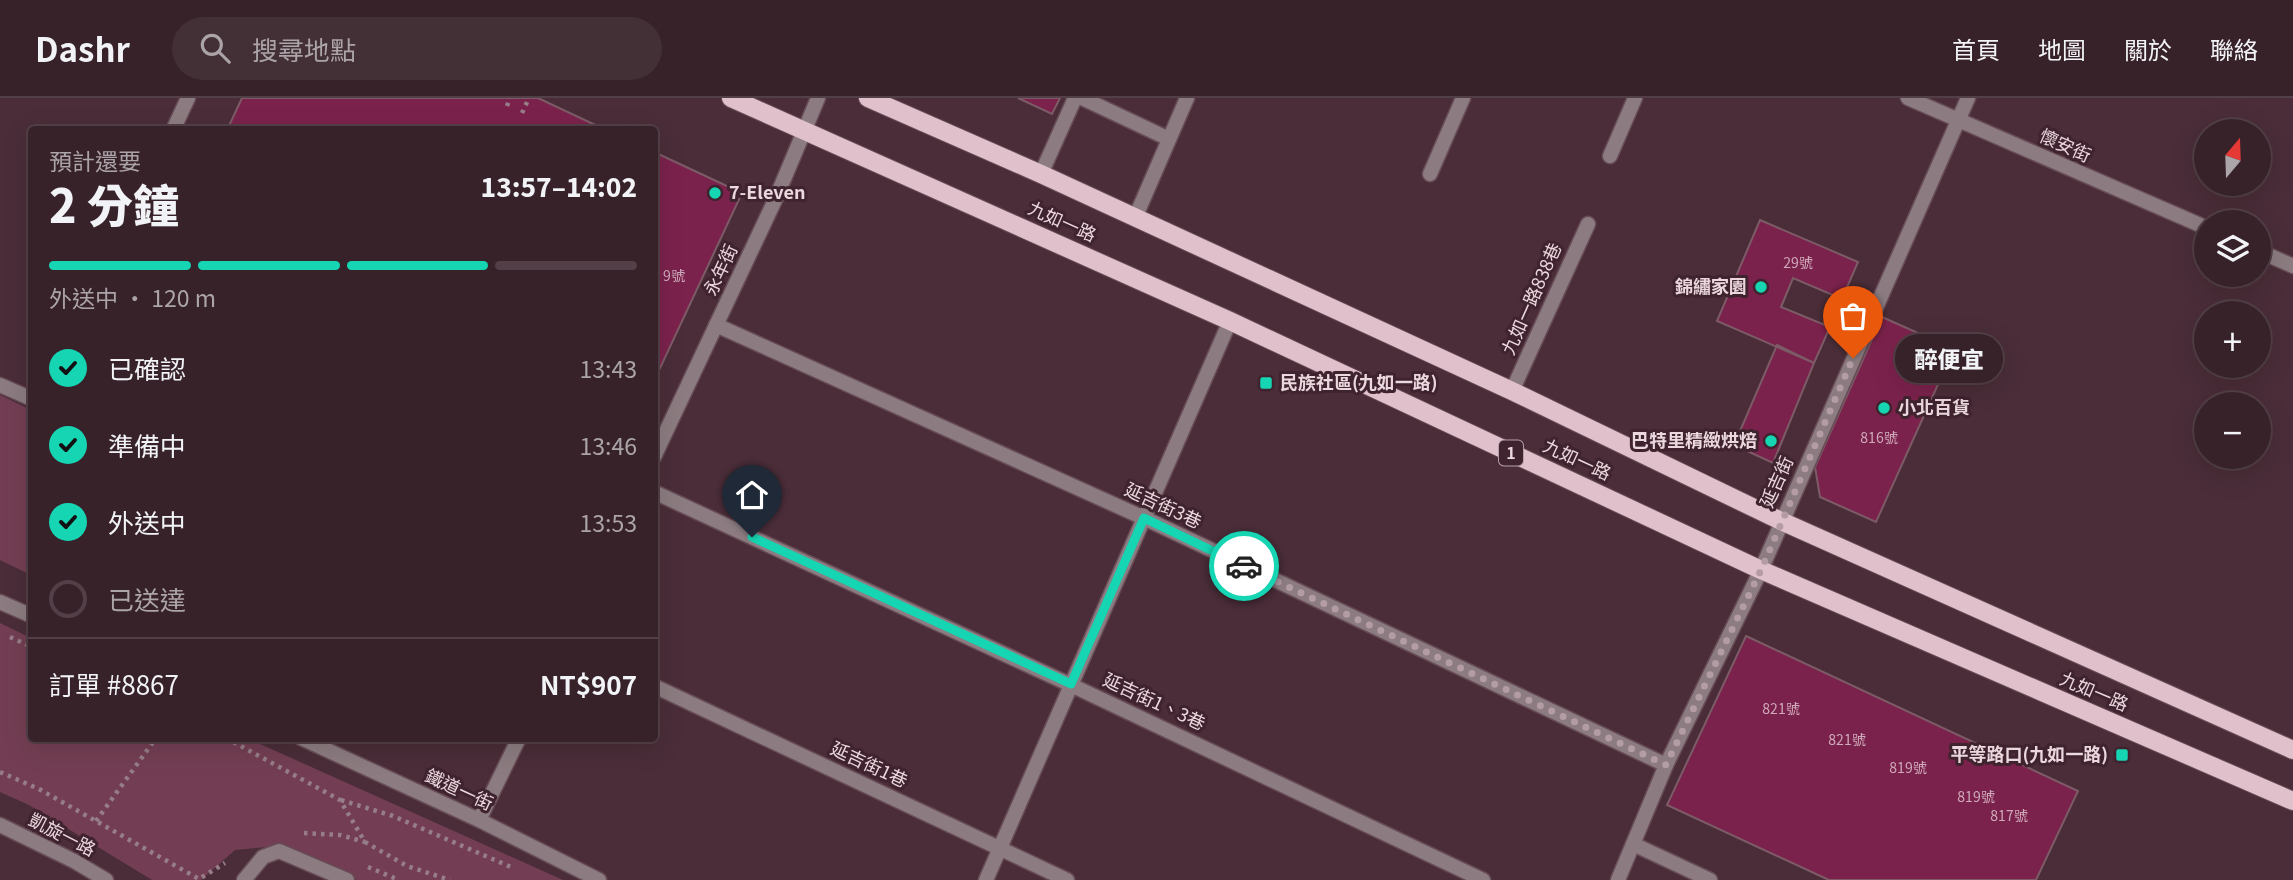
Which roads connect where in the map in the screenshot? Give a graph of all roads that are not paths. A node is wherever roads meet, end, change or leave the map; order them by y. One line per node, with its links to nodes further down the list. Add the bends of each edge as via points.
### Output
1 (188, 98): 13 (street)
2 (731, 98): 14 (main road, 九如一路 / 1)
3 (818, 98): 14 (street, 永年街)
4 (868, 98): 17 (main road, 九如一路)
5 (1074, 98): 17 (street)
6 (1082, 98): 15 (street)
7 (1187, 98): 15 (street)
8 (1463, 98): 18 (street)
9 (1635, 98): 16 (street)
10 (1908, 98): 12 (street, 懷安街)
11 (1968, 98): 12 (street, 延吉街)
12 (1959, 120): 20 (street, 懷安街); 32 (street, 延吉街)
13 (175, 126)
14 (805, 130): 24 (main road, 九如一路 / 1); 25 (street, 永年街)
15 (1169, 139): 19 (street)
16 (1610, 156)
17 (1041, 174): 19 (main road, 九如一路)
18 (1430, 174)
19 (1135, 218): 27 (main road, 九如一路)
20 (2194, 222)
21 (1588, 224): 27 (street, 九如一路838巷)
22 (2271, 256): 23 (street)
23 (2293, 266)
24 (1230, 321): 31 (street); 33 (main road, 九如一路 / 1)
25 (716, 326): 29 (street, 永年街); 31 (street, 延吉街3巷)
26 (0, 385): 28 (street)
27 (1512, 391): 32 (main road, 九如一路)
28 (28, 397)
29 (658, 449)
30 (658, 494): 36 (street, 延吉街1、3巷)
31 (1144, 518): 36 (street); 41 (street, 延吉街3巷)
32 (1781, 521): 33 (street, 延吉街); 40 (main road, 九如一路)
33 (1761, 570): 41 (street, 延吉街); 42 (main road, 九如一路 / 1)
34 (0, 601): 35 (street)
35 (28, 614)
36 (1071, 684): 46 (street); 53 (street, 延吉街1、3巷)
37 (658, 687): 46 (street, 延吉街1巷)
38 (310, 742): 43 (street, 鐵道一街)
39 (518, 742): 43 (street)
40 (2293, 750)
41 (1666, 765): 45 (street, 延吉街)
42 (2293, 801)
43 (479, 820): 50 (street, 鐵道一街)
44 (0, 825): 47 (street, 凱旋一路)
45 (1633, 844): 54 (street, 延吉街); 55 (street)
46 (1000, 848): 51 (street); 52 (street, 延吉街1巷)
47 (106, 880)
48 (244, 880): 49 (street, via 263,857 279,851)
49 (347, 880)
50 (599, 880)
51 (986, 880)
52 (1067, 880)
53 (1483, 880)
54 (1618, 880)
55 (1710, 880)

